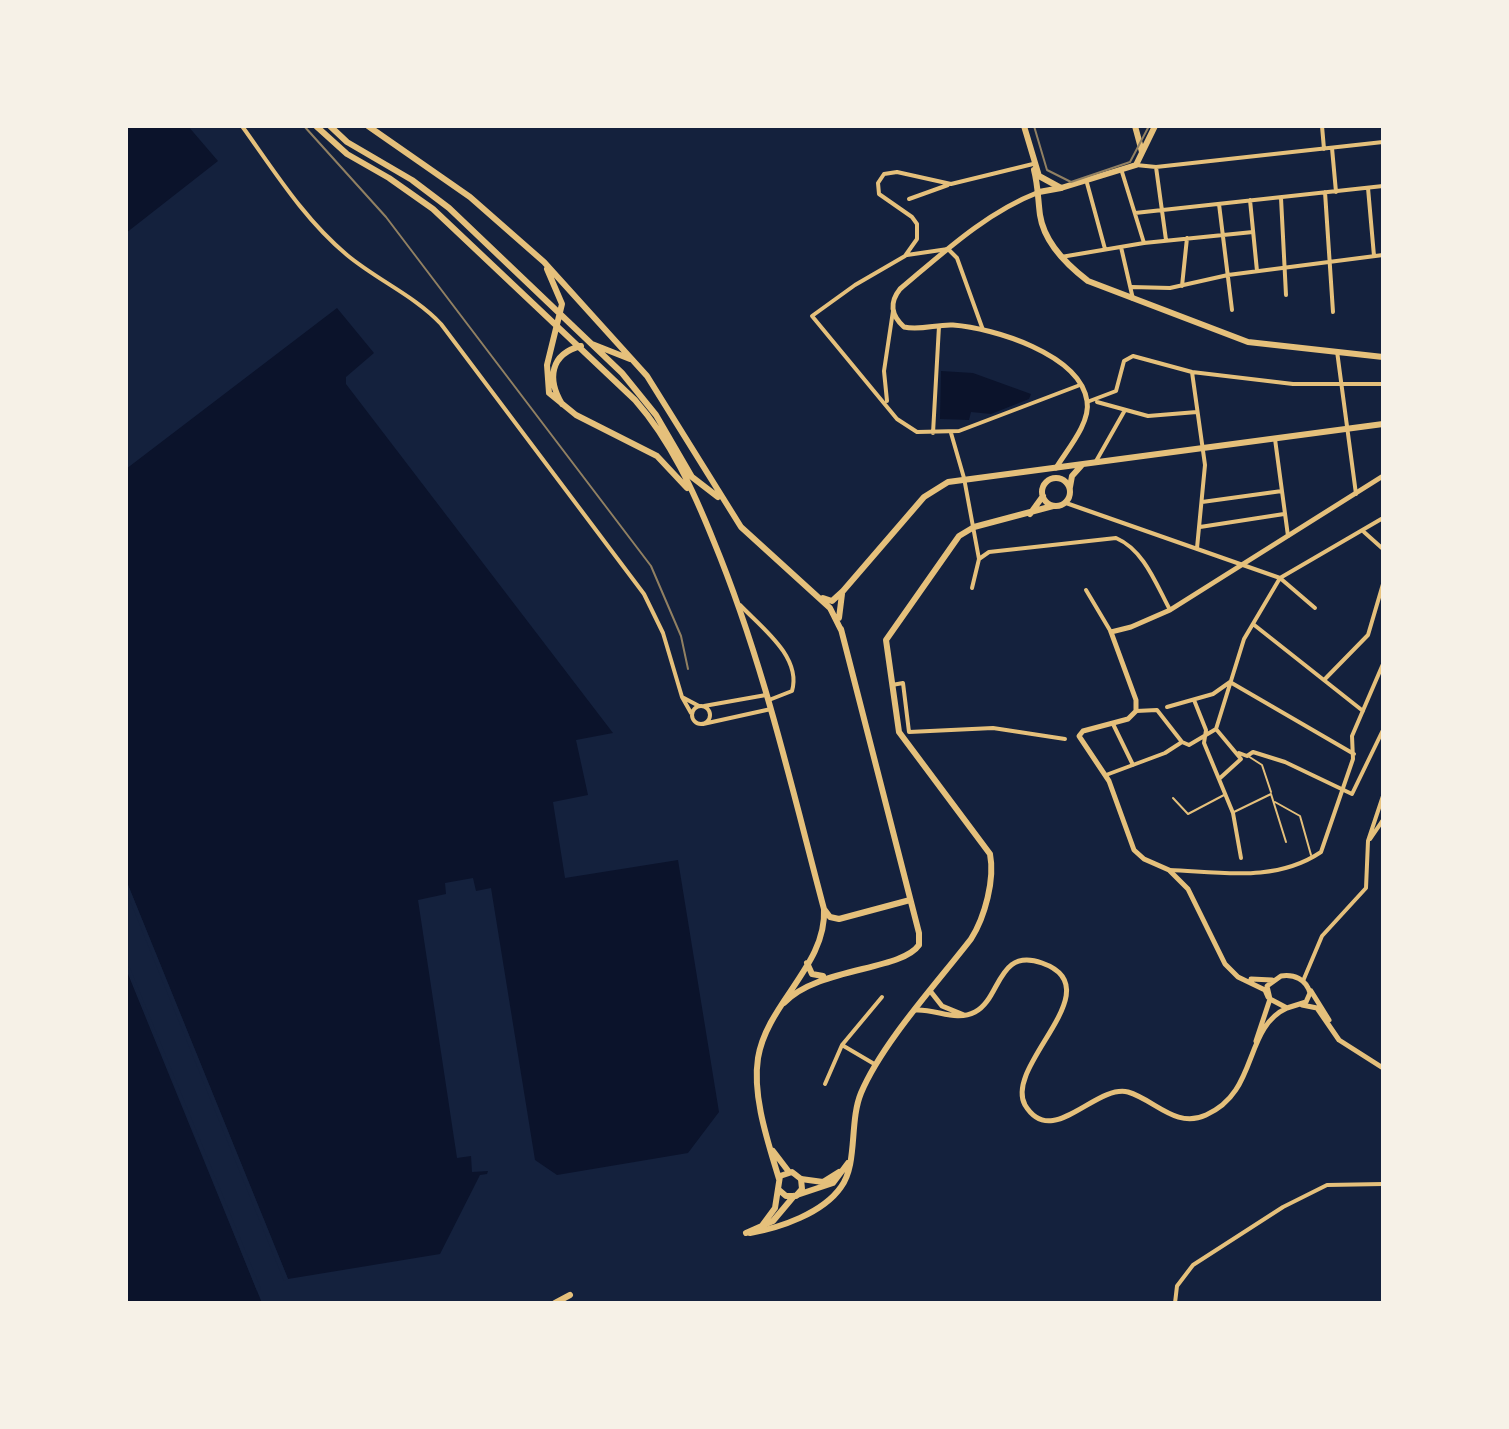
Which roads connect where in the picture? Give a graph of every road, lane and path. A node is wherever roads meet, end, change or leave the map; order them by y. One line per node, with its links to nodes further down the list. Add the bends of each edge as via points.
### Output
1 (242, 126): 118 (street, via 314,223 363,268 441,324 644,594 663,633)
2 (316, 126): 93 (main road, via 347,154 433,209 635,400 660,431)
3 (330, 126): 86 (main road, via 449,208 622,373 656,415 692,477)
4 (368, 126): 43 (main road, via 470,197)
5 (1024, 126): 13 (main road)
6 (1135, 126): 12 (main road)
7 (1155, 126): 12 (main road)
8 (1322, 126): 11 (street)
9 (1383, 142): 10 (street)
10 (1332, 148): 11 (street); 24 (street)
11 (1324, 149): 15 (street)
12 (1143, 156): 14 (main road)
13 (1033, 164): 18 (street); 20 (main road, via 1043,181); 22 (main road)
14 (1136, 165): 15 (street); 16 (main road)
15 (1156, 167): 29 (street)
16 (1122, 172): 17 (main road); 30 (street)
17 (1087, 183): 20 (main road); 38 (street)
18 (951, 184): 26 (street); 40 (street, via 897,172 880,178 879,194 917,224 917,239)
19 (1383, 186): 21 (street)
20 (1061, 188): 22 (main road)
21 (1368, 188): 24 (street); 41 (street)
22 (1039, 192): 37 (street, via 1007,204); 42 (main road, via 1040,217)
23 (1325, 192): 24 (street); 25 (street); 44 (street)
24 (1336, 192)
25 (1281, 197): 27 (street); 45 (street)
26 (909, 199)
27 (1250, 200): 28 (street); 31 (street)
28 (1219, 204): 29 (street); 32 (street)
29 (1160, 208): 30 (street); 34 (street)
30 (1135, 213): 35 (street)
31 (1253, 232): 32 (street); 46 (street)
32 (1224, 235): 33 (street); 47 (street)
33 (1187, 238): 34 (street); 48 (street)
34 (1166, 240): 35 (street)
35 (1144, 243): 36 (street)
36 (1121, 247): 38 (street); 49 (street)
37 (948, 249): 40 (street); 53 (street, via 900,289); 56 (street, via 957,258)
38 (1105, 249): 42 (street)
39 (1383, 255): 41 (street)
40 (905, 256): 65 (street, via 812,316)
41 (1374, 256): 44 (street)
42 (1061, 257): 51 (main road, via 1088,281)
43 (544, 262): 59 (main road); 66 (main road, via 562,304 546,384)
44 (1330, 262): 45 (street); 54 (street)
45 (1285, 269): 46 (street); 50 (street)
46 (1257, 271): 47 (street)
47 (1228, 275): 48 (street); 52 (street)
48 (1182, 286): 49 (street)
49 (1132, 287): 51 (street)
50 (1286, 295)
51 (1133, 301): 57 (main road, via 1248,342)
52 (1232, 310)
53 (893, 311): 55 (street, via 904,327); 65 (street, via 884,371)
54 (1333, 312)
55 (939, 326): 56 (street); 72 (street)
56 (983, 330): 63 (street, via 1040,350)
57 (1337, 351): 58 (main road); 61 (street)
58 (1383, 357)
59 (634, 360): 66 (main road, via 593,344 568,349 552,371); 86 (main road, via 667,403)
60 (1192, 372): 61 (street, via 1293,384); 64 (street, via 1127,357 1116,391); 68 (street)
61 (1341, 382): 62 (street); 70 (street)
62 (1383, 384)
63 (1080, 385): 64 (street); 71 (street)
64 (1087, 402): 67 (street); 77 (street, via 1083,422)
65 (887, 404): 72 (street, via 910,429)
66 (564, 408): 93 (main road, via 657,456 689,490)
67 (1125, 410): 68 (street, via 1148,416); 75 (street)
68 (1197, 412): 74 (street)
69 (1383, 424): 70 (main road)
70 (1347, 429): 73 (main road); 84 (street)
71 (951, 432): 72 (street); 79 (street)
72 (933, 433)
73 (1275, 439): 74 (main road); 83 (street)
74 (1204, 449): 75 (main road); 87 (street)
75 (1095, 463): 76 (main road)
76 (1082, 465): 77 (main road); 82 (main road)
77 (1056, 468): 79 (main road); 80 (main road); 81 (main road)
78 (1383, 476): 84 (street)
79 (964, 478): 94 (street); 106 (main road, via 934,488)
80 (1052, 478): 81 (main road); 85 (main road)
81 (1064, 480): 82 (main road)
82 (1070, 487): 88 (main road)
83 (1282, 491): 87 (street); 91 (street)
84 (1356, 494): 97 (street)
85 (1043, 496): 89 (main road); 90 (main road)
86 (722, 499): 107 (main road, via 741,527)
87 (1202, 502): 95 (street)
88 (1066, 503): 89 (main road); 98 (street)
89 (1053, 506): 90 (main road)
90 (1030, 514): 94 (main road)
91 (1285, 514): 95 (street); 97 (street)
92 (1383, 518): 96 (street)
93 (706, 521): 108 (main road)
94 (974, 527): 100 (street); 117 (main road, via 959,536 886,640)
95 (1200, 527): 98 (street)
96 (1364, 532): 99 (street); 102 (street)
97 (1288, 536): 101 (street)
98 (1197, 548): 101 (street)
99 (1383, 549)
100 (979, 559): 104 (street); 110 (street, via 989,552 1027,546 1116,538 1138,554)
101 (1243, 564): 102 (street); 110 (street)
102 (1280, 578): 109 (street); 111 (street)
103 (1383, 584): 115 (street, via 1368,635)
104 (972, 588)
105 (1086, 590): 113 (street)
106 (843, 591): 107 (main road, via 832,601); 112 (main road, via 838,605)
107 (818, 596): 112 (main road)
108 (740, 605): 119 (main road); 119 (street, via 786,654 792,691)
109 (1315, 608)
110 (1170, 610): 113 (street)
111 (1253, 624): 115 (street); 116 (street)
112 (841, 630): 153 (main road)
113 (1111, 632): 124 (street)
114 (1383, 664): 125 (street)
115 (1324, 680): 125 (street)
116 (1230, 682): 120 (street); 129 (street); 135 (street)
117 (890, 685): 132 (street, via 903,683 909,732 993,728); 161 (main road, via 902,738 987,846 991,862 979,925)
118 (682, 697): 121 (street); 126 (street)
119 (769, 697): 121 (street); 123 (main road)
120 (1194, 700): 122 (street); 131 (street)
121 (702, 706): 126 (street); 128 (street, via 710,718)
122 (1167, 707)
123 (772, 709): 128 (street); 154 (main road)
124 (1136, 711): 127 (street); 133 (street, via 1157,710)
125 (1363, 711): 135 (street, via 1352,736)
126 (693, 717): 128 (street)
127 (1112, 723): 137 (street); 138 (street, via 1083,731 1080,741)
128 (703, 724)
129 (1216, 729): 131 (street); 134 (street)
130 (1383, 730): 140 (street, via 1357,789)
131 (1204, 738): 133 (street, via 1189,745); 139 (street)
132 (1065, 739)
133 (1182, 742): 137 (street)
134 (1239, 753): 136 (street); 139 (street, via 1241,759)
135 (1354, 754): 140 (street)
136 (1247, 756): 140 (street, via 1253,752 1285,762); 142 (lane, via 1262,765)
137 (1133, 765): 138 (street)
138 (1106, 775): 152 (street, via 1134,850)
139 (1219, 780): 141 (street)
140 (1344, 792): 151 (street, via 1325,848)
141 (1225, 794): 144 (lane, via 1188,814); 146 (street)
142 (1271, 794): 145 (lane); 146 (lane)
143 (1383, 796): 148 (street)
144 (1173, 798)
145 (1274, 801): 149 (lane); 151 (lane, via 1300,816)
146 (1233, 813): 150 (street)
147 (1383, 820): 148 (street)
148 (1368, 841): 159 (street, via 1366,888 1322,936)
149 (1286, 842)
150 (1241, 858)
151 (1312, 858): 152 (street, via 1245,875)
152 (1169, 870): 157 (street, via 1195,898 1221,957)
153 (910, 900): 154 (main road, via 839,919); 156 (main road, via 919,933 914,952)
154 (824, 909): 155 (main road, via 823,934)
155 (807, 963): 156 (main road, via 812,974); 165 (main road)
156 (826, 976): 165 (main road, via 801,987)
157 (1238, 977): 158 (street); 163 (street, via 1258,985)
158 (1272, 980): 159 (street, via 1285,976); 163 (street)
159 (1303, 981): 160 (street)
160 (1309, 989): 164 (street); 171 (street)
161 (931, 992): 167 (main road); 168 (street, via 942,1006)
162 (882, 997): 169 (street)
163 (1269, 998): 166 (street); 170 (street)
164 (1302, 1005): 166 (street); 171 (street, via 1317,1008 1337,1038)
165 (779, 1008): 175 (main road, via 761,1045 757,1070)
166 (1287, 1008): 170 (street, via 1272,1016)
167 (916, 1010): 168 (street); 172 (main road)
168 (965, 1015): 170 (street, via 983,1006 999,977 1014,964 1040,962 1056,972 1065,990 1064,1010 1021,1088 1028,1109 1051,1120 1069,1117 1118,1091 1184,1120 1199,1118 1216,1111 1239,1089)
169 (842, 1045): 172 (street); 174 (street)
170 (1254, 1050)
171 (1355, 1051): 173 (street)
172 (876, 1065): 176 (main road, via 855,1112)
173 (1383, 1068)
174 (825, 1084)
175 (769, 1140): 177 (main road); 178 (main road)
176 (850, 1156): 179 (main road, via 833,1178); 182 (main road, via 836,1181); 183 (main road, via 846,1181 827,1201 797,1218 746,1233)
177 (789, 1172): 178 (main road); 179 (main road)
178 (779, 1179): 181 (main road)
179 (801, 1179): 182 (main road)
180 (1383, 1184): 186 (street, via 1327,1185 1283,1207 1193,1265 1177,1286)
181 (779, 1190): 182 (main road); 183 (main road, via 773,1213)
182 (796, 1196): 183 (main road)
183 (761, 1227)
184 (570, 1295): 185 (main road)
185 (555, 1303)
186 (1175, 1303)

